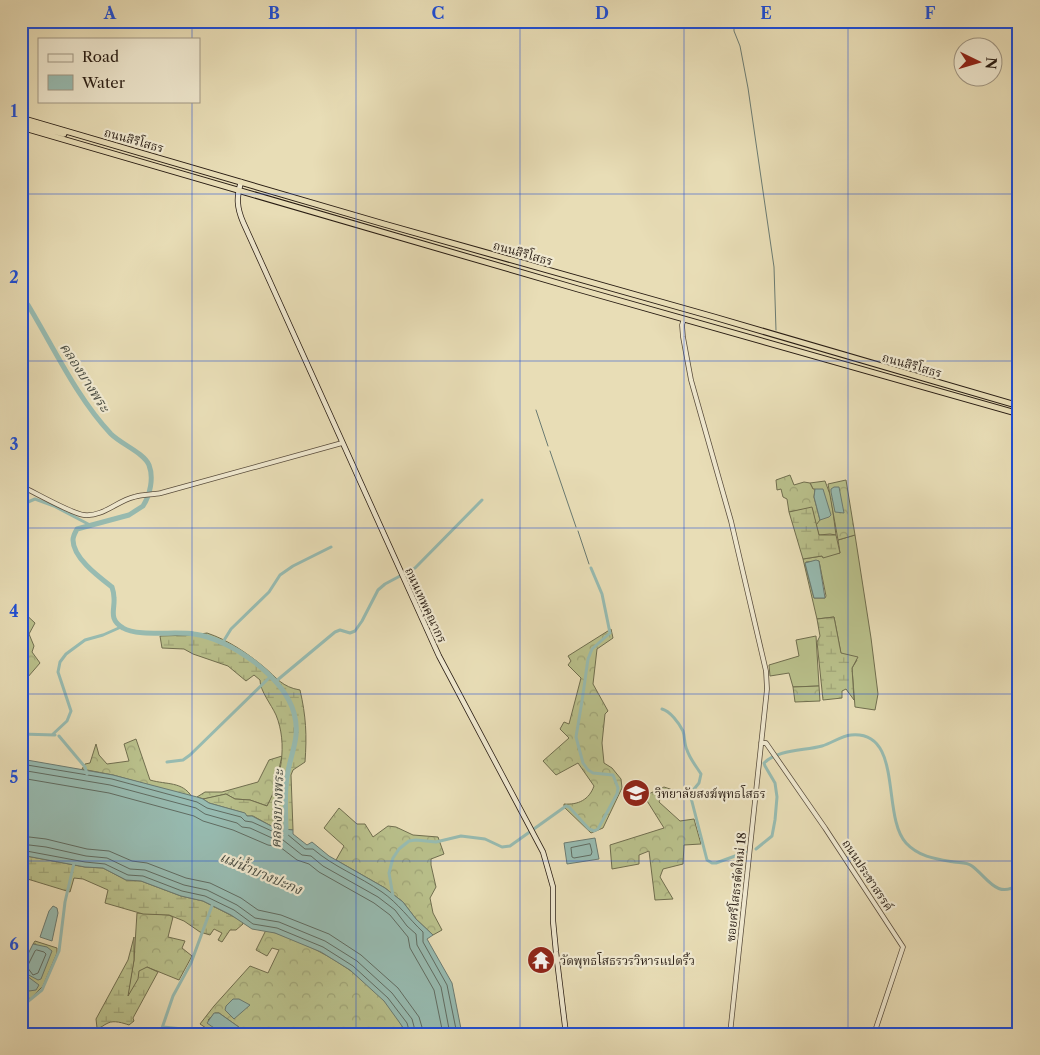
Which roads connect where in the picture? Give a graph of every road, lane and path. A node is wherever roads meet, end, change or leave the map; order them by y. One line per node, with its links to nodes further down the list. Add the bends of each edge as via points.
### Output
1 (21, 118): 4 (highway, ถนนสิริโสธร)
2 (21, 122): 4 (highway)
3 (21, 127): 6 (highway, ถนนสิริโสธร)
4 (91, 138): 5 (highway, ถนนสิริโสธร)
5 (241, 182): 6 (main road); 7 (highway, ถนนสิริโสธร)
6 (238, 190): 8 (highway, ถนนสิริโสธร); 12 (main road, ถนนเทพคุณากร, via 237,205 243,222)
7 (616, 290): 8 (highway); 10 (highway, ถนนสิริโสธร)
8 (614, 298): 9 (highway, ถนนสิริโสธร)
9 (684, 319): 11 (highway, ถนนสิริโสธร); 14 (street, ซอยศรีโสธรตัดใหม่ 18, via 683,337 691,380 731,521 766,666)
10 (1019, 406)
11 (1019, 414)
12 (342, 443): 13 (street, via 158,494 135,496 106,510 84,515); 15 (main road, ถนนเทพคุณากร, via 456,690 543,852 553,888 557,970)
13 (21, 486)
14 (761, 743): 16 (street, ซอยศรีโสธรตัดใหม่ 18); 17 (street, ถนนประชาสรรค์, via 766,743 829,834 902,947)
15 (566, 1034)
16 (730, 1034)
17 (874, 1034)

